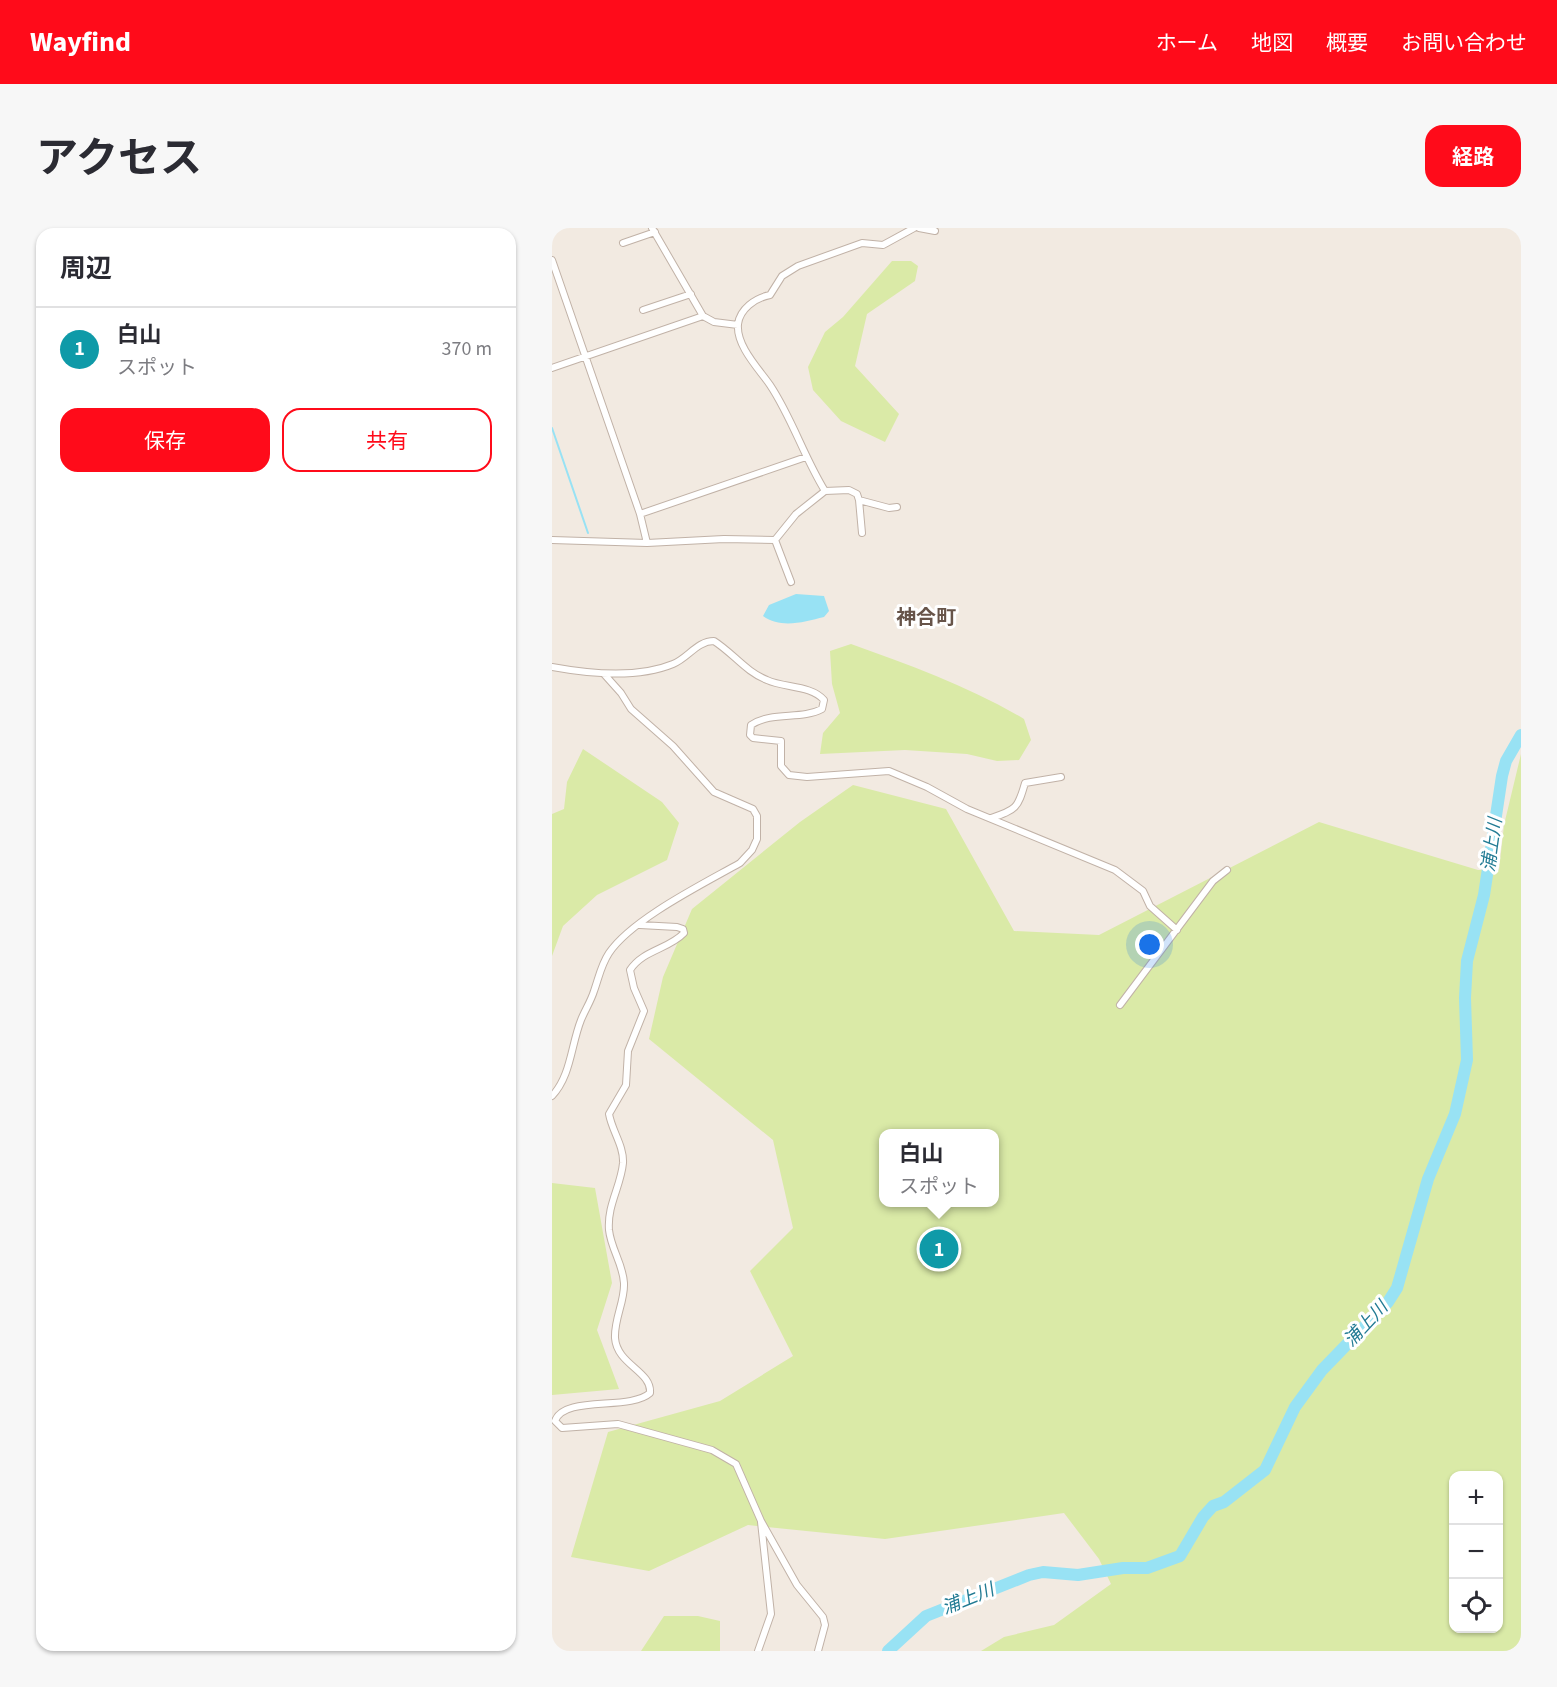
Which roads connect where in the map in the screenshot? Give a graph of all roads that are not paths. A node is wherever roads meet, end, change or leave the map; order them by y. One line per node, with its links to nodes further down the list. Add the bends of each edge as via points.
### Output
1 (914, 228): 10 (street, via 883,245 862,243 798,266 782,276 770,295 744,309)
2 (919, 228): 4 (street)
3 (654, 230): 5 (street); 7 (street)
4 (935, 231)
5 (623, 243)
6 (552, 260): 11 (street)
7 (691, 294): 8 (street); 9 (street)
8 (643, 310)
9 (703, 316): 10 (street); 11 (street)
10 (738, 326): 13 (street, via 743,345 771,387)
11 (585, 356): 12 (street); 17 (street)
12 (552, 368)
13 (806, 457): 14 (street); 17 (street)
14 (825, 491): 15 (street, via 853,490); 20 (street, via 796,514)
15 (859, 500): 16 (street); 18 (street)
16 (897, 507)
17 (640, 514): 21 (street)
18 (862, 533)
19 (552, 540): 21 (street)
20 (775, 540): 21 (street); 22 (street)
21 (647, 543)
22 (791, 582)
23 (552, 667): 24 (street)
24 (604, 674): 26 (street, via 656,671 677,663 703,643 714,641 752,673 814,692 824,700 822,709 814,713 782,716 751,725 753,738 781,741 781,766 789,775 889,771); 28 (street, via 631,709 673,746 714,792 746,804 757,816 757,839 740,863)
25 (1061, 777): 26 (street, via 1025,783 1019,804)
26 (991, 818): 29 (street, via 1115,870 1143,891 1150,906)
27 (1227, 870): 29 (street, via 1213,881)
28 (640, 925): 31 (street, via 620,939 600,969 567,1069); 32 (street, via 677,927 684,933 630,970 644,1011 628,1051 626,1085 609,1114 623,1161 610,1203 609,1231 625,1285 614,1335 622,1359 647,1381 650,1393 628,1402 572,1409 562,1412 555,1421 562,1428 618,1424 712,1450 736,1464)
29 (1177, 930): 30 (street)
30 (1120, 1005)
31 (552, 1096)
32 (761, 1521): 33 (street, via 771,1614); 34 (street, via 797,1585 823,1617 825,1625)
33 (758, 1651)
34 (818, 1651)

